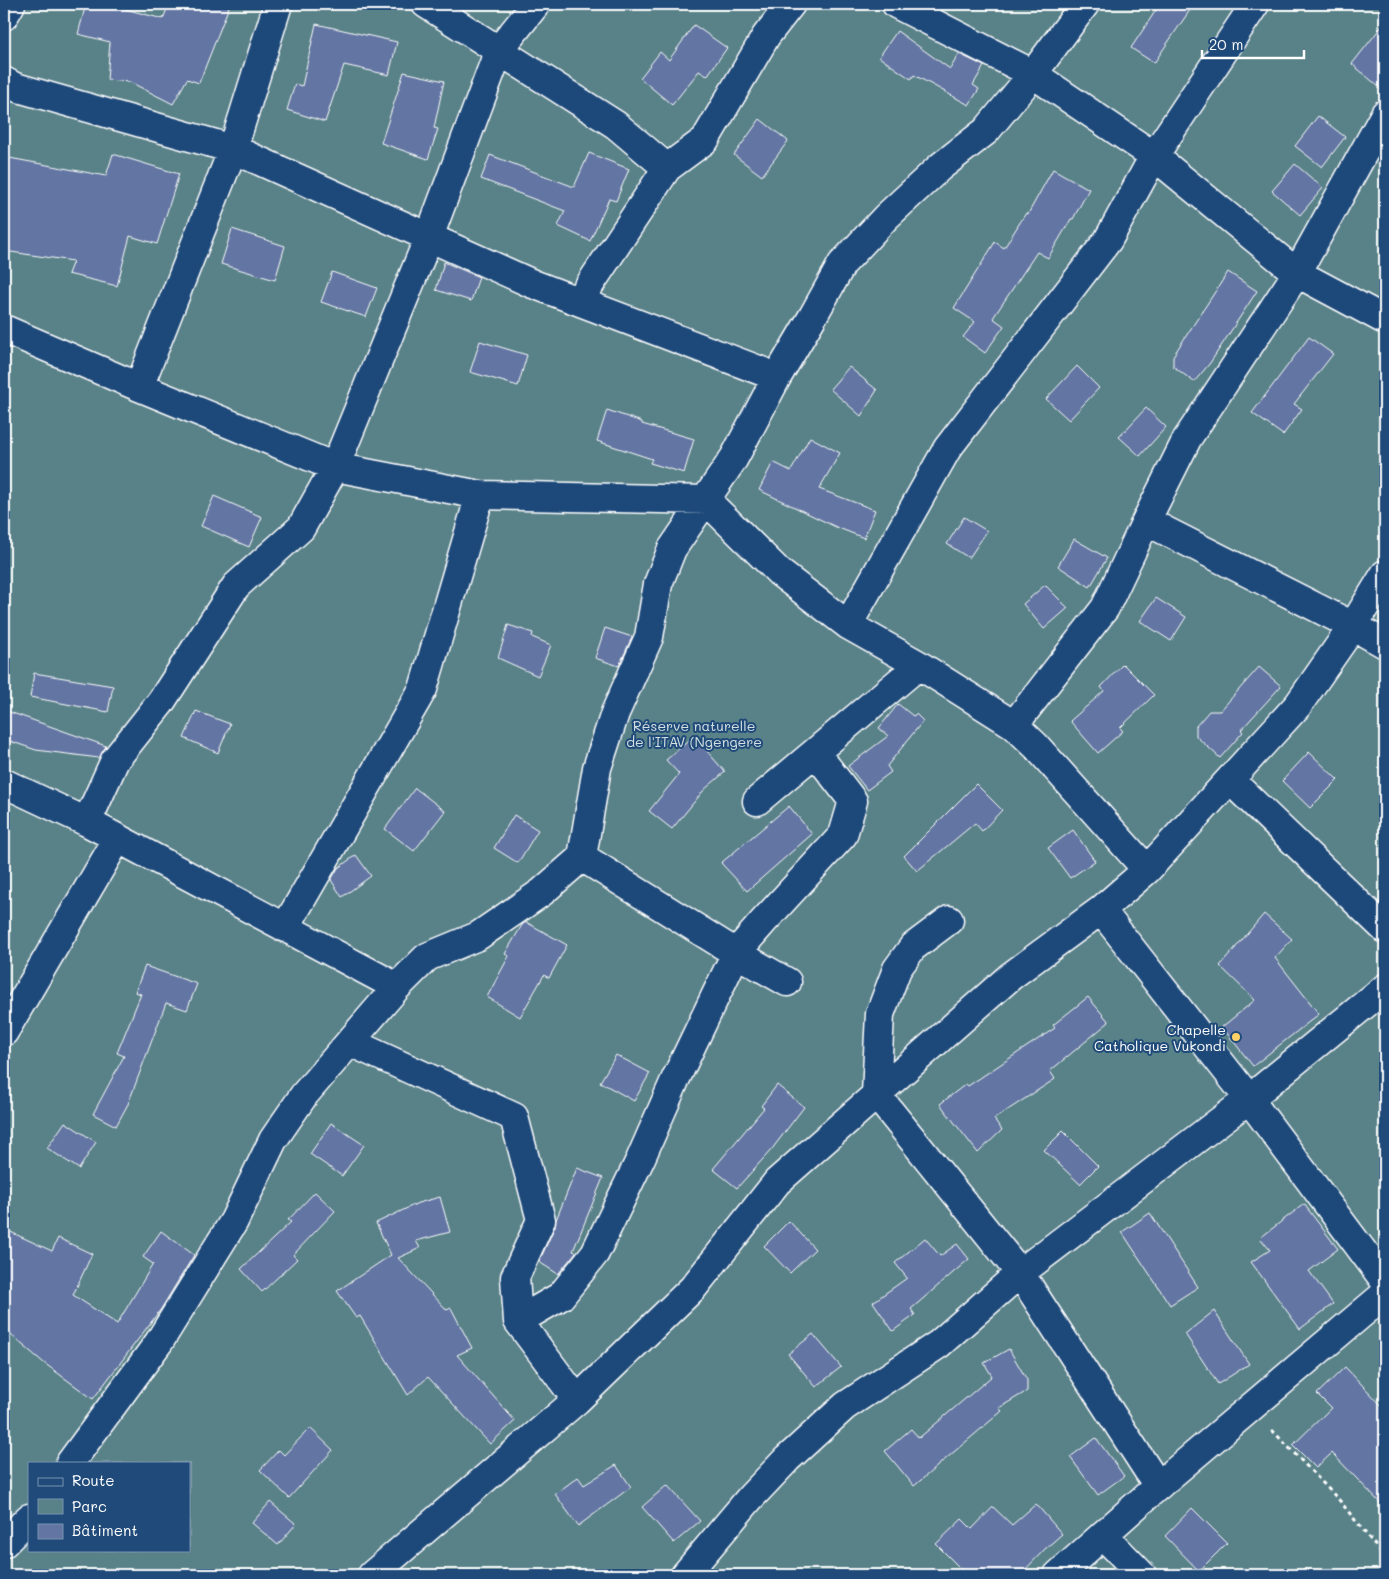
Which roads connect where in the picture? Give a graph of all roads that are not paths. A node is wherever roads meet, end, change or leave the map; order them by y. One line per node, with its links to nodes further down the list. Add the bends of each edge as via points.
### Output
1 (10, 4): 9 (street)
2 (278, 4): 14 (street)
3 (426, 4): 10 (street)
4 (536, 4): 10 (street)
5 (791, 4): 16 (street, via 766,36 705,140)
6 (896, 4): 11 (street)
7 (1085, 4): 11 (street)
8 (1255, 4): 15 (street)
9 (4, 16)
10 (499, 50): 16 (street, via 616,125); 17 (street)
11 (1033, 74): 15 (street); 22 (street, via 986,131 940,167 842,264)
12 (4, 81): 14 (street, via 15,87)
13 (1385, 114): 18 (street)
14 (233, 149): 17 (street); 23 (street)
15 (1154, 156): 18 (street); 29 (street, via 1108,240 947,449)
16 (667, 168): 19 (street)
17 (429, 237): 19 (street); 24 (street)
18 (1297, 273): 20 (street); 27 (street, via 1187,439)
19 (579, 301): 22 (street)
20 (1385, 320)
21 (4, 329): 23 (street)
22 (777, 377): 26 (street, via 734,458)
23 (139, 387): 24 (street)
24 (335, 467): 25 (street); 38 (street, via 301,528 236,586 161,702 116,760)
25 (480, 495): 26 (street); 44 (street, via 423,689)
26 (706, 500): 29 (street, via 780,573); 40 (street, via 672,549 658,584 649,637 615,713 597,768)
27 (1146, 521): 30 (street); 33 (street, via 1105,608)
28 (1385, 574): 30 (street)
29 (848, 625): 32 (street)
30 (1352, 626): 31 (street); 35 (street, via 1298,705)
31 (1385, 644)
32 (918, 665): 33 (street); 34 (street)
33 (1014, 725): 41 (street)
34 (816, 753): 37 (street); 46 (street, via 854,801 843,835)
35 (1230, 780): 41 (street); 45 (street)
36 (4, 783): 38 (street)
37 (757, 801)
38 (87, 822): 39 (street)
39 (118, 838): 44 (street); 50 (street)
40 (582, 857): 46 (street); 48 (street, via 542,892 478,936 427,957)
41 (1147, 870): 42 (street)
42 (1100, 910): 52 (street, via 1011,976); 53 (street)
43 (948, 920): 52 (street, via 913,947 897,969 880,1014)
44 (285, 928): 48 (street)
45 (1385, 929)
46 (736, 953): 47 (street); 57 (street, via 595,1253 561,1296)
47 (787, 982)
48 (397, 987): 51 (street)
49 (1385, 988): 53 (street)
50 (4, 1032)
51 (350, 1042): 57 (street, via 514,1117 541,1220 515,1276); 59 (street, via 304,1095 273,1140 234,1222 159,1342)
52 (876, 1094): 54 (street); 58 (street, via 776,1182 693,1288)
53 (1249, 1099): 54 (street); 55 (street)
54 (1020, 1273): 60 (street); 65 (street, via 939,1344 845,1406 757,1491)
55 (1385, 1281)
56 (1385, 1294): 60 (street)
57 (518, 1322): 58 (street)
58 (577, 1400): 64 (street)
59 (71, 1462)
60 (1158, 1486): 62 (street)
61 (28, 1519): 63 (street)
62 (1103, 1536): 66 (street); 67 (street)
63 (4, 1543)
64 (372, 1575)
65 (684, 1575)
66 (1058, 1575)
67 (1142, 1575)

